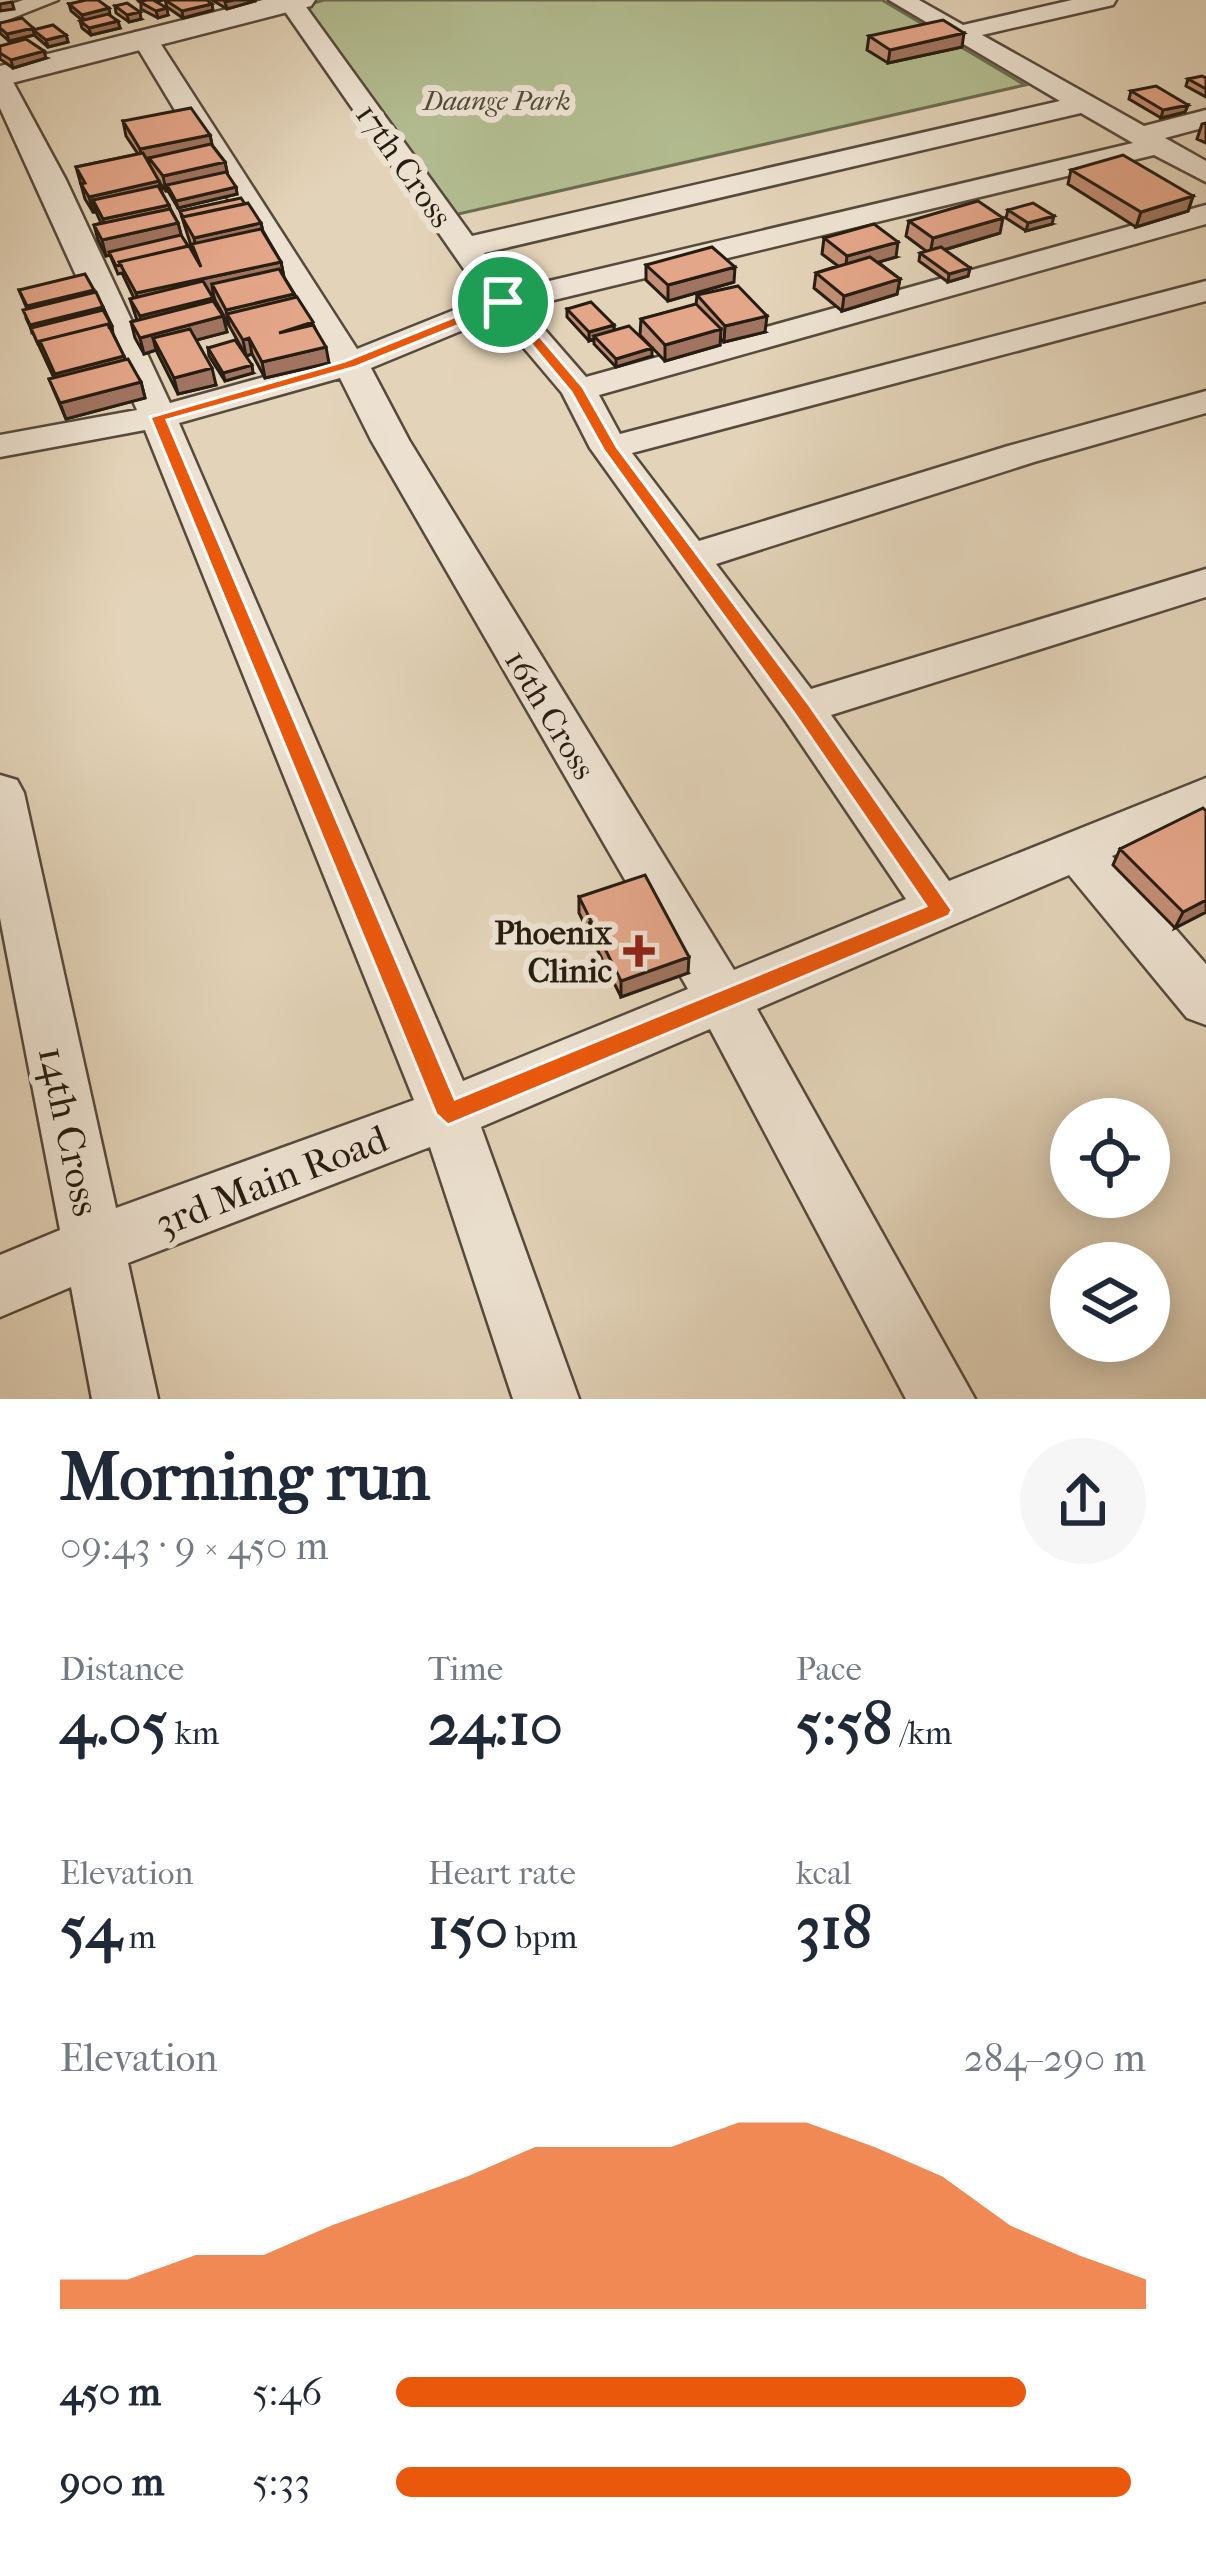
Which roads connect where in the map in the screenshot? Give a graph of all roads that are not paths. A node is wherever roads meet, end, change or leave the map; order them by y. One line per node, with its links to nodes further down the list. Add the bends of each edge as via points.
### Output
1 (46, 0): 5 (street)
2 (901, 0): 6 (street)
3 (1103, 0): 6 (street)
4 (293, 1): 7 (street); 14 (street, 17th Cross)
5 (0, 16)
6 (959, 33): 9 (street)
7 (144, 38): 8 (street); 17 (street, 16th Cross)
8 (0, 79): 20 (street)
9 (1085, 104): 11 (street); 14 (street)
10 (1206, 118): 11 (street)
11 (1149, 141): 12 (street); 16 (street)
12 (1206, 173)
13 (1206, 214): 18 (street)
14 (464, 248): 16 (street, 17th Cross)
15 (1206, 291): 22 (street)
16 (503, 302): 17 (street); 18 (street, 17th Cross)
17 (351, 364): 20 (street); 30 (street, 16th Cross)
18 (578, 390): 22 (street, 17th Cross)
19 (1206, 402): 23 (street)
20 (158, 417): 21 (street); 32 (street)
21 (0, 446)
22 (609, 448): 23 (street, 17th Cross)
23 (690, 558): 25 (street, 17th Cross)
24 (1206, 583): 25 (street)
25 (801, 708): 29 (street, 17th Cross)
26 (0, 793): 33 (street, 14th Cross)
27 (1206, 796): 28 (street, 3rd Main Road)
28 (1076, 849): 29 (street, 3rd Main Road); 31 (street)
29 (941, 910): 30 (street, 3rd Main Road)
30 (723, 1000): 32 (street, 3rd Main Road); 37 (street, 16th Cross)
31 (1206, 1002)
32 (448, 1114): 33 (street, 3rd Main Road); 36 (street)
33 (94, 1246): 34 (street, 3rd Main Road); 35 (street, 14th Cross)
34 (0, 1286)
35 (125, 1399)
36 (546, 1399)
37 (942, 1399)

